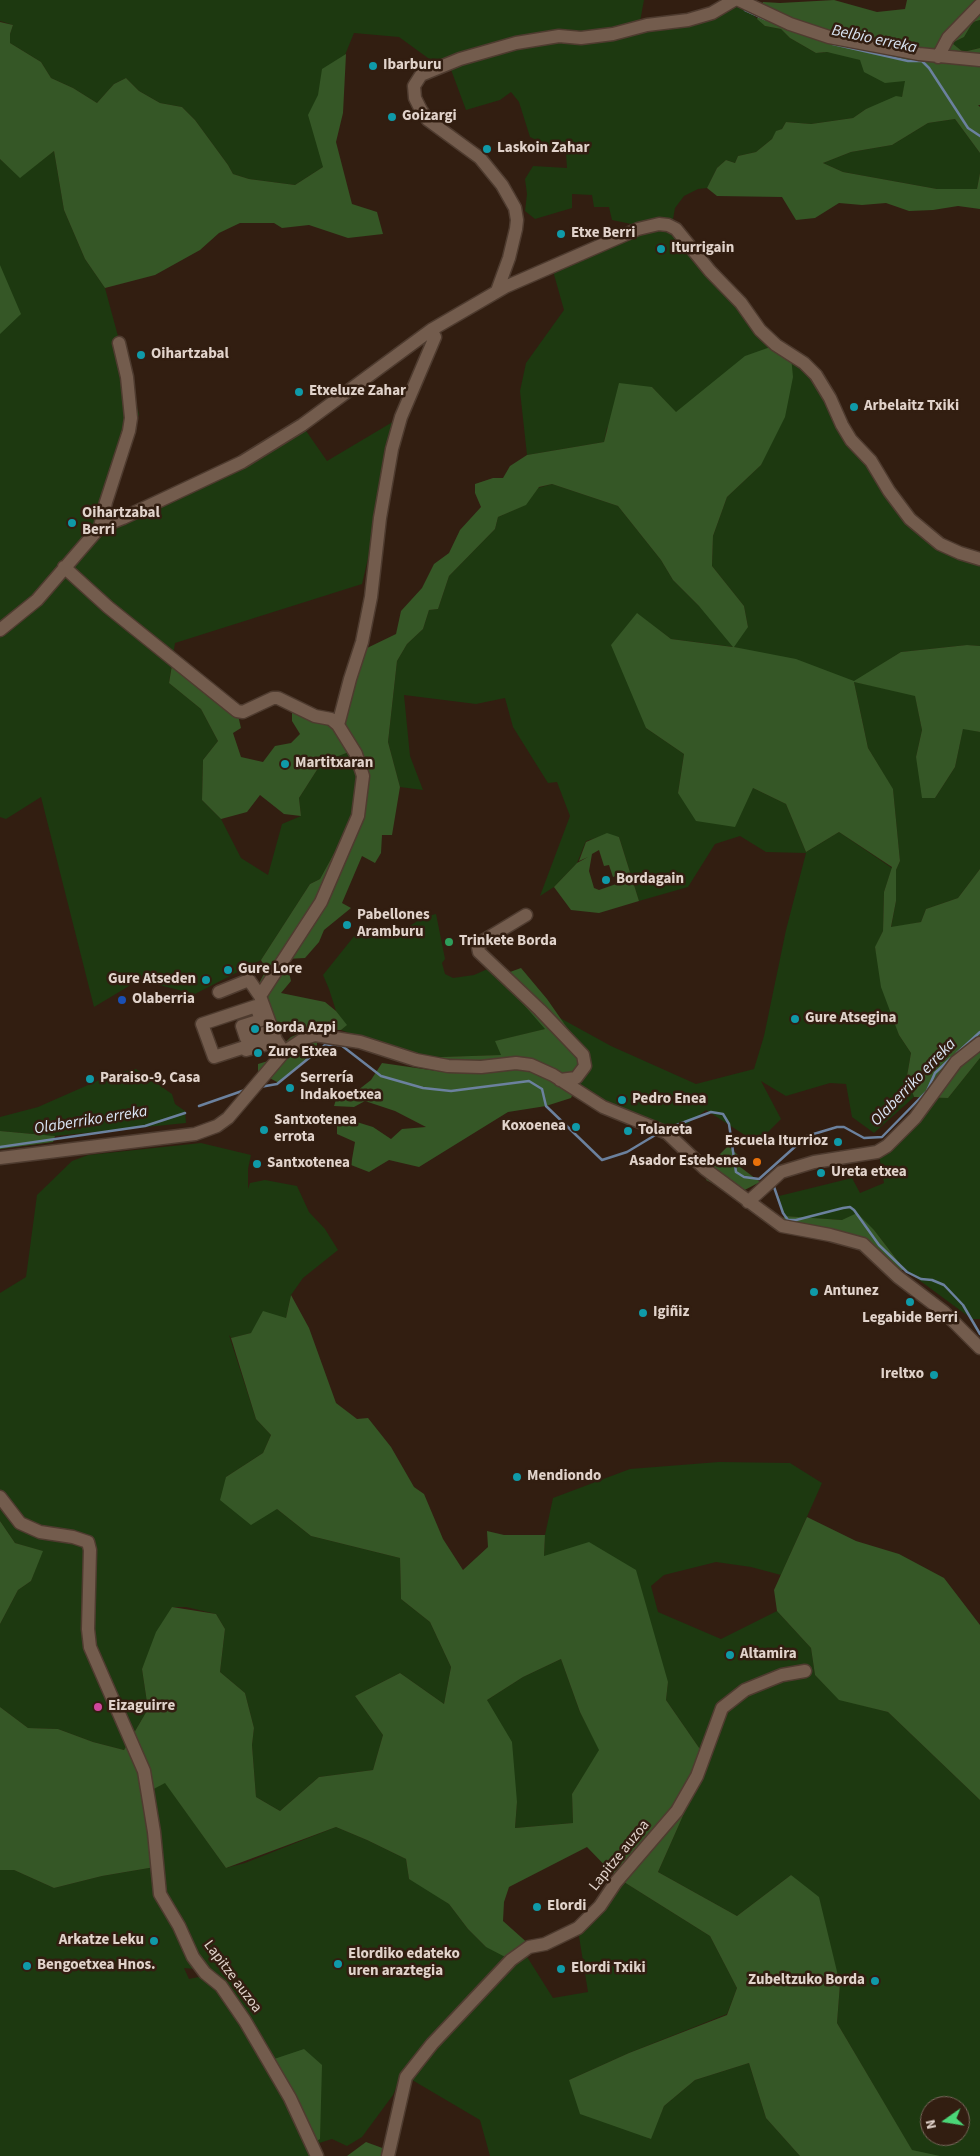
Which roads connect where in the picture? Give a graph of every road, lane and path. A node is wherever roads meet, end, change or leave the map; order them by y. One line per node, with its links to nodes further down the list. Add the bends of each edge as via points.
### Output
1 (734, 0): 6 (street, via 688,20 613,34 581,38 559,36 516,43 460,59 421,75 414,86 415,98 428,120 480,158 515,208 516,229)
2 (739, 0): 4 (street, via 790,24 829,37)
3 (980, 5): 4 (street, via 948,38)
4 (938, 57): 5 (street)
5 (980, 60)
6 (497, 291): 7 (street); 10 (street, via 638,229 659,224 672,226 741,303 760,330 816,375 851,440 872,461 910,519 940,544)
7 (431, 330): 9 (street, via 302,425 242,462); 13 (street, via 434,337 401,417 392,449 371,597 362,642)
8 (119, 343): 9 (street, via 127,377 131,418)
9 (100, 527): 11 (street)
10 (980, 559)
11 (64, 567): 12 (street, via 37,600); 13 (street, via 108,607 237,710 243,712 278,698 315,716 331,719)
12 (0, 630)
13 (338, 725): 16 (street, via 356,754 363,776 358,816 321,902)
14 (526, 915): 20 (street, via 483,941 478,952 583,1055 584,1066 576,1078)
15 (219, 992): 16 (street, via 249,980)
16 (260, 996): 19 (street, via 276,1040)
17 (202, 1024): 17 (street, via 256,1006 261,1020 242,1026 246,1038 264,1033 267,1044 246,1050 245,1046 214,1057)
18 (980, 1043): 22 (street, via 956,1062 915,1118 887,1146 876,1152 814,1162 781,1172)
19 (284, 1052): 20 (street, via 315,1035 338,1037 448,1066 532,1065); 21 (street, via 228,1118 217,1126 195,1134)
20 (560, 1080): 22 (street, via 603,1107 661,1130 705,1170)
21 (0, 1158)
22 (748, 1202): 23 (street, via 782,1226 830,1234 863,1244 898,1277 944,1312)
23 (980, 1348)
24 (0, 1497): 26 (street, Lapitze auzoa, via 20,1523 40,1532 88,1542 91,1567 90,1647 144,1771 160,1894 193,1957 221,1986 245,2020 290,2098)
25 (805, 1671): 27 (street, Lapitze auzoa, via 782,1675 745,1690 722,1708 697,1776 678,1811 616,1882 600,1906 578,1928 545,1944 529,1947 511,1960 432,2044 406,2077)
26 (316, 2156)
27 (388, 2156)

